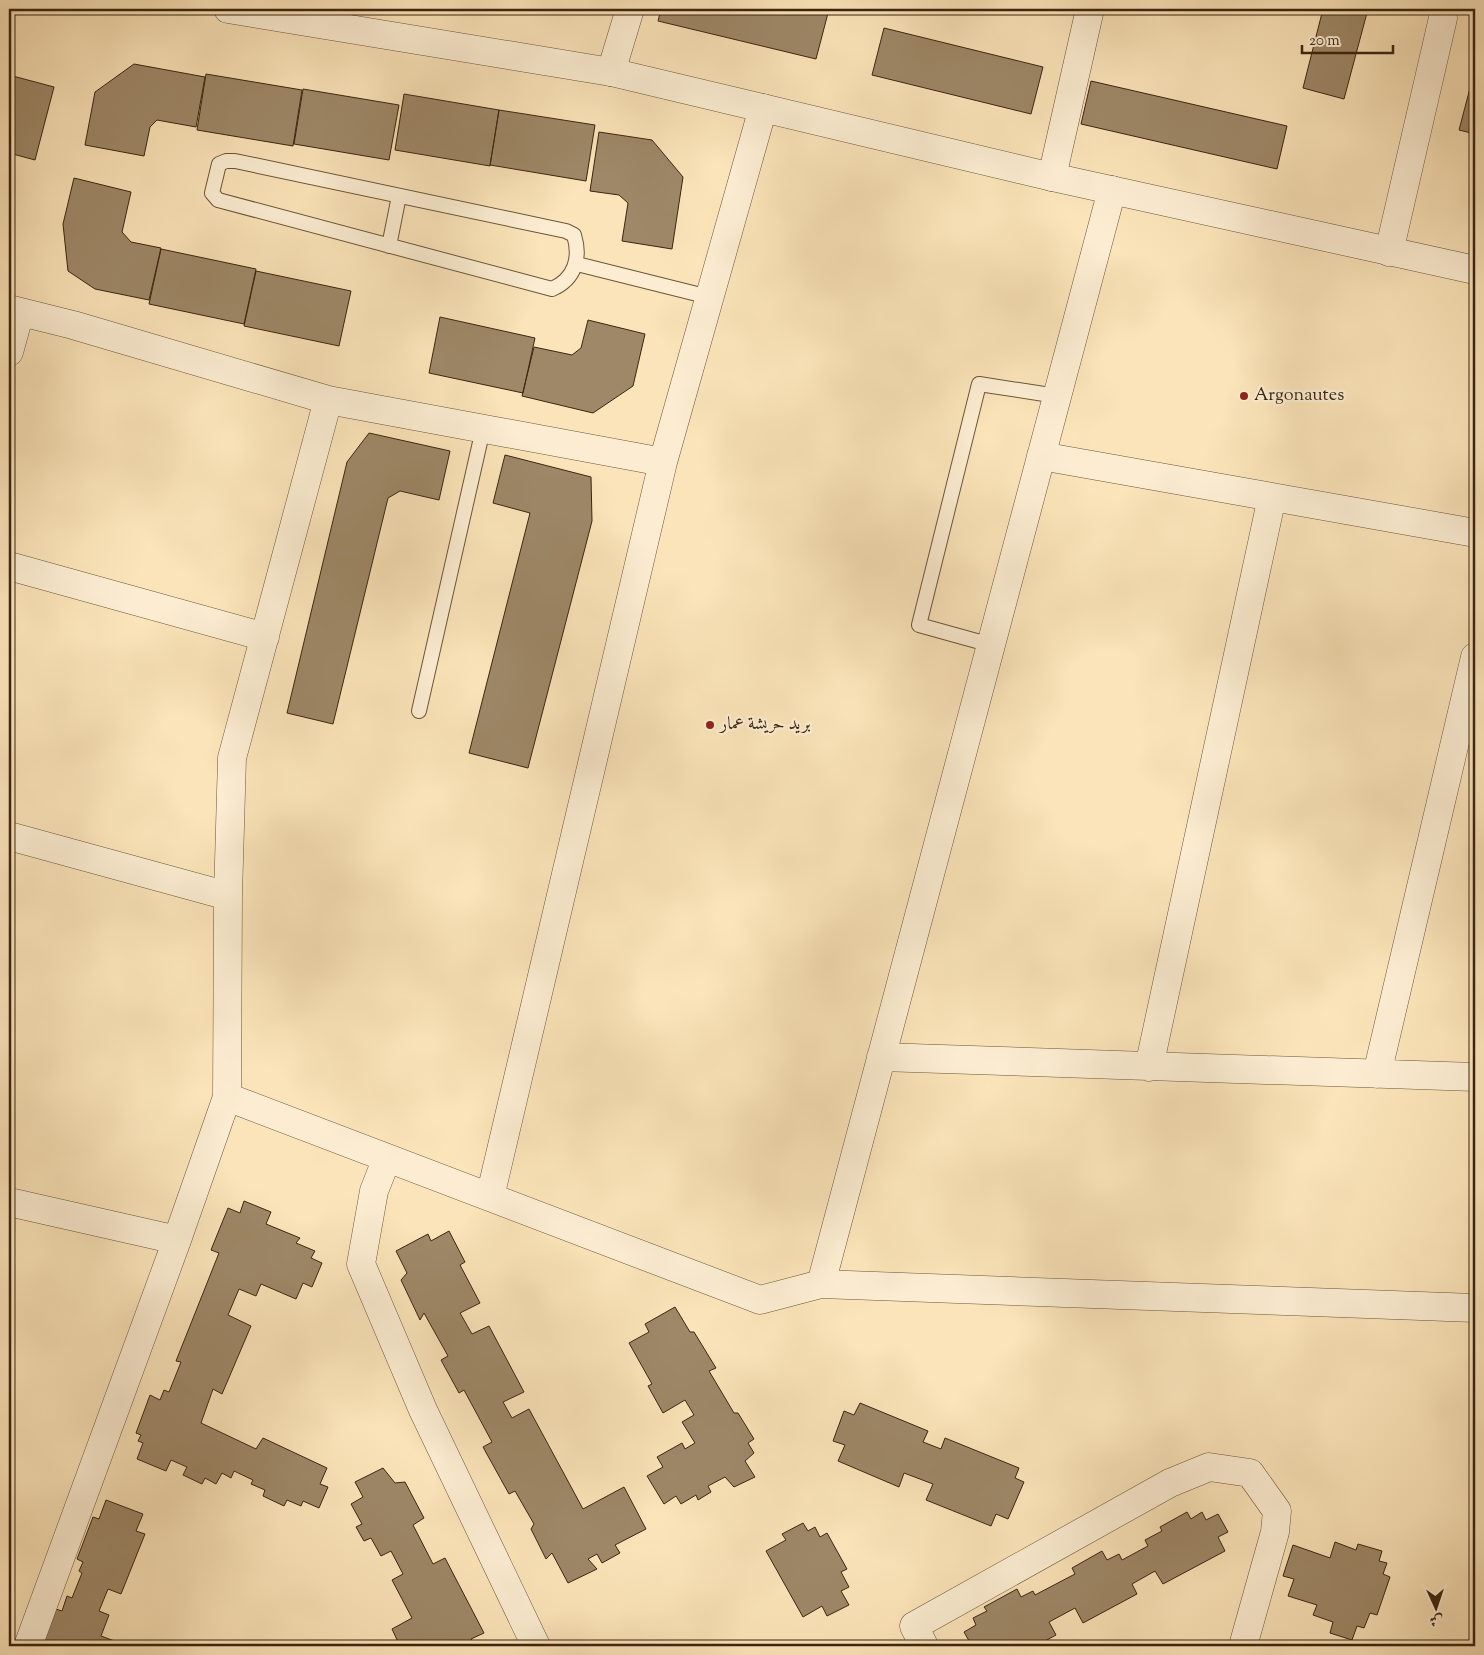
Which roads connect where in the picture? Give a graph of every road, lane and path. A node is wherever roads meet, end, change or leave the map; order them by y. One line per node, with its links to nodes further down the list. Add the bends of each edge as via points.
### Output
1 (228, 9): 5 (street)
2 (630, 9): 5 (street)
3 (1090, 9): 7 (street)
4 (1443, 18): 11 (street)
5 (610, 72): 6 (street)
6 (763, 108): 7 (street); 14 (street)
7 (1052, 177): 8 (street)
8 (1112, 190): 11 (street); 17 (street)
9 (399, 196): 10 (lane); 10 (lane, via 235,161 219,164 212,193 218,200); 12 (lane, via 566,231 574,235 577,244)
10 (389, 246): 12 (lane, via 552,289 562,285)
11 (1390, 252): 13 (street)
12 (576, 264): 14 (lane)
13 (1475, 270)
14 (709, 297): 21 (street)
15 (14, 310): 16 (street); 18 (street)
16 (9, 352)
17 (1057, 396): 20 (street); 26 (lane, via 979,384 919,626)
18 (328, 400): 19 (street); 25 (street)
19 (483, 429): 21 (street); 28 (lane)
20 (1041, 456): 22 (street); 26 (street)
21 (663, 462): 37 (street)
22 (1272, 497): 23 (street); 32 (street)
23 (1475, 533)
24 (9, 566): 25 (street)
25 (265, 637): 30 (street, via 232,758)
26 (991, 645): 31 (street)
27 (1475, 657): 33 (street)
28 (419, 711)
29 (9, 836): 30 (street)
30 (228, 896): 35 (street)
31 (881, 1058): 32 (street); 40 (street)
32 (1149, 1067): 33 (street)
33 (1378, 1074): 34 (street)
34 (1475, 1077)
35 (227, 1097): 36 (street); 39 (street)
36 (387, 1158): 37 (street); 43 (street, via 374,1191 361,1264 424,1410)
37 (490, 1197): 40 (street, via 760,1300)
38 (9, 1202): 39 (street)
39 (177, 1240): 42 (street)
40 (821, 1284): 41 (street)
41 (1475, 1308)
42 (28, 1646)
43 (536, 1646)
44 (924, 1646): 45 (street, via 914,1626 1170,1483 1209,1467 1250,1473 1278,1511)
45 (1243, 1646)

